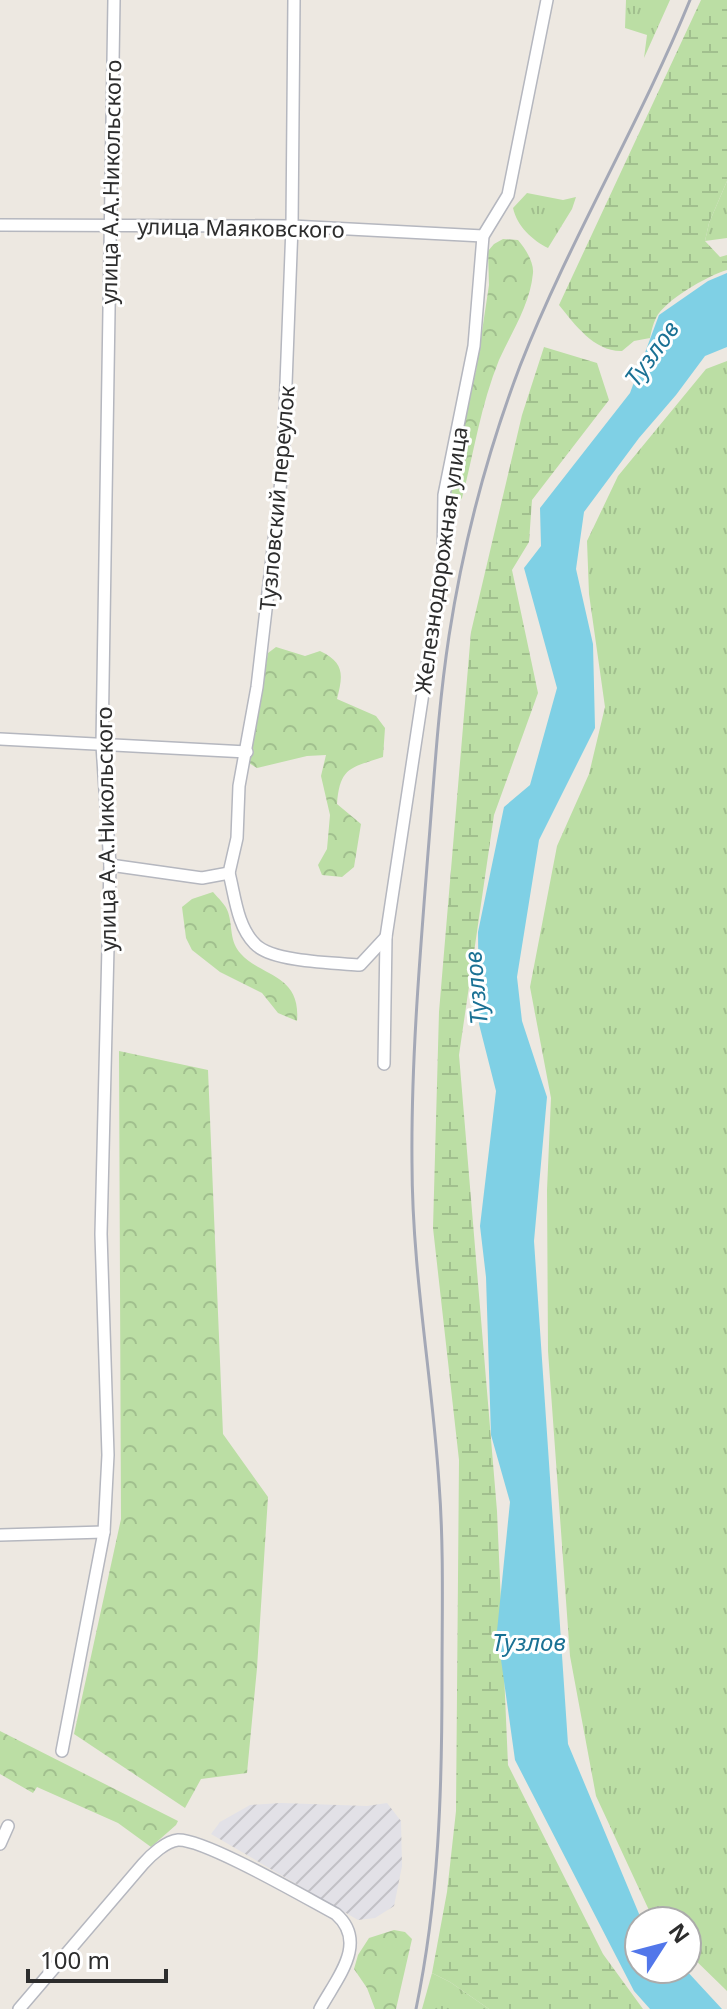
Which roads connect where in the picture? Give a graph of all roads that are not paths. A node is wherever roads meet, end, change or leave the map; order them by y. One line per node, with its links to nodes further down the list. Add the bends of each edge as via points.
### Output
1 (114, 0): 4 (street, улица А.А.Никольского)
2 (294, 0): 6 (street, Тузловский переулок)
3 (547, 0): 7 (street, Железнодорожная улица, via 508,195)
4 (109, 224): 5 (street, улица Маяковского); 6 (street, улица Маяковского); 9 (street, улица А.А.Никольского)
5 (0, 225)
6 (292, 226): 7 (street, улица Маяковского); 10 (street, Тузловский переулок, via 283,463)
7 (483, 236): 13 (street, Железнодорожная улица, via 474,346 444,495 443,561)
8 (0, 739): 9 (street)
9 (102, 745): 10 (street); 11 (street, улица А.А.Никольского)
10 (247, 752): 12 (street, Тузловский переулок)
11 (110, 865): 12 (street, via 202,878); 15 (street, улица А.А.Никольского, via 101,1234 108,1455)
12 (229, 873): 13 (street, via 247,933 267,952 360,965)
13 (386, 937): 14 (street, Железнодорожная улица)
14 (384, 1064)
15 (104, 1532): 16 (street); 17 (street, улица А.А.Никольского)
16 (0, 1535)
17 (62, 1751)
18 (8, 1826): 19 (street)
19 (0, 1844)
20 (19, 2009): 21 (street, via 143,1864 174,1840 191,1841 345,1922 352,1944)
21 (320, 2009)

